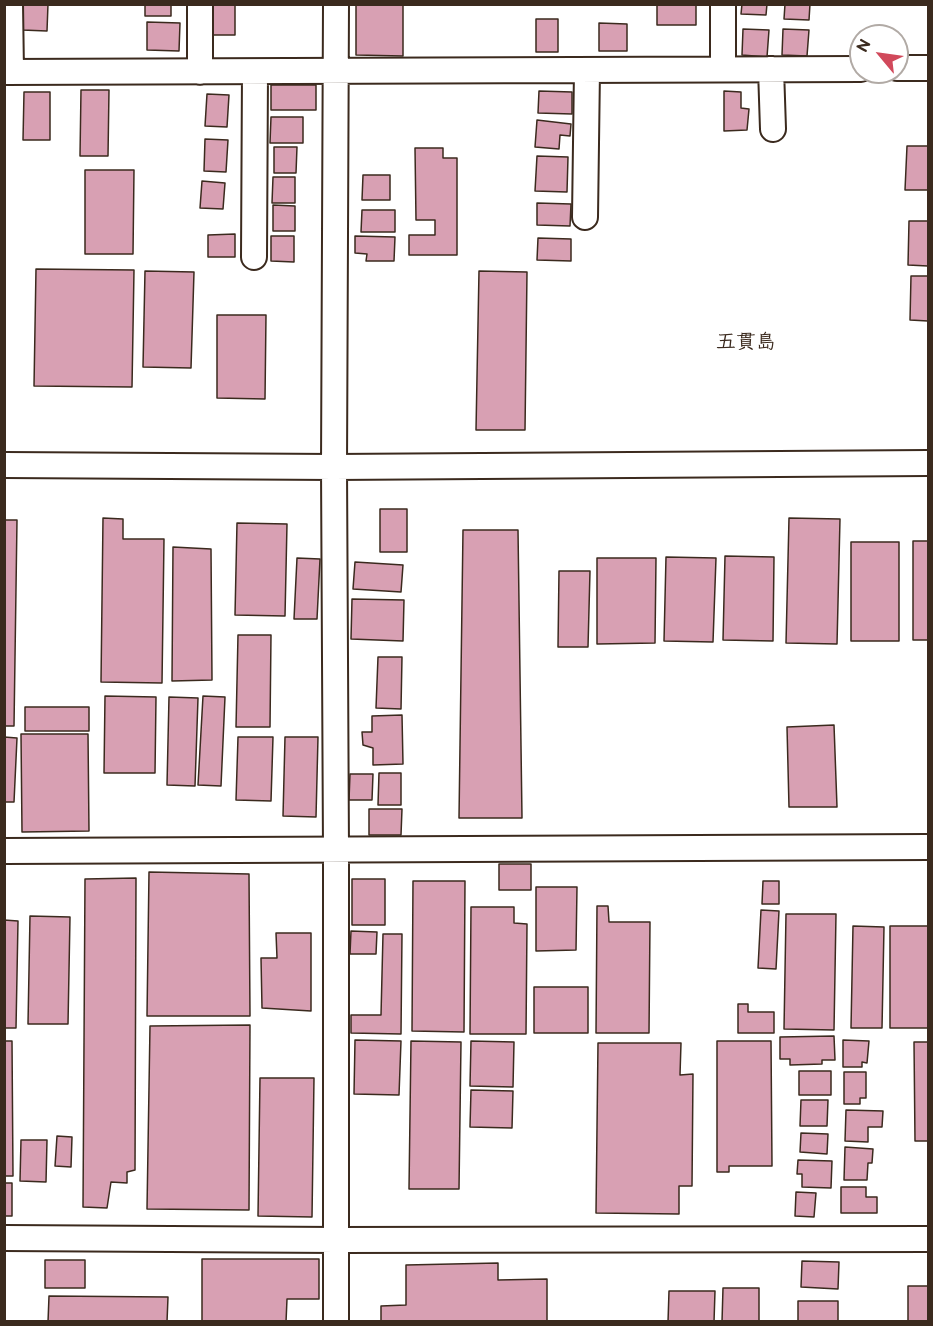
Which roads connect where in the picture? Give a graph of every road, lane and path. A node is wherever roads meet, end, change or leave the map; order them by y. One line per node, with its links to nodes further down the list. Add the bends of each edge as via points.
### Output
1 (10, 4): 11 (street)
2 (200, 4): 12 (street)
3 (336, 4): 14 (street)
4 (723, 4): 7 (street)
5 (909, 68): 6 (street)
6 (928, 68)
7 (723, 69): 8 (street); 10 (street)
8 (771, 69): 9 (street); 15 (street)
9 (849, 69)
10 (587, 70): 14 (street); 16 (street)
11 (8, 72): 12 (street)
12 (200, 72): 13 (street)
13 (255, 72): 14 (street); 17 (street)
14 (336, 72): 20 (street)
15 (773, 129)
16 (585, 217)
17 (254, 256)
18 (928, 463): 20 (street)
19 (4, 465): 20 (street)
20 (334, 467): 23 (street)
21 (928, 847): 23 (street)
22 (4, 851): 23 (street)
23 (336, 851): 26 (street)
24 (4, 1238): 26 (street)
25 (928, 1239): 26 (street)
26 (336, 1240): 27 (street)
27 (336, 1322)

